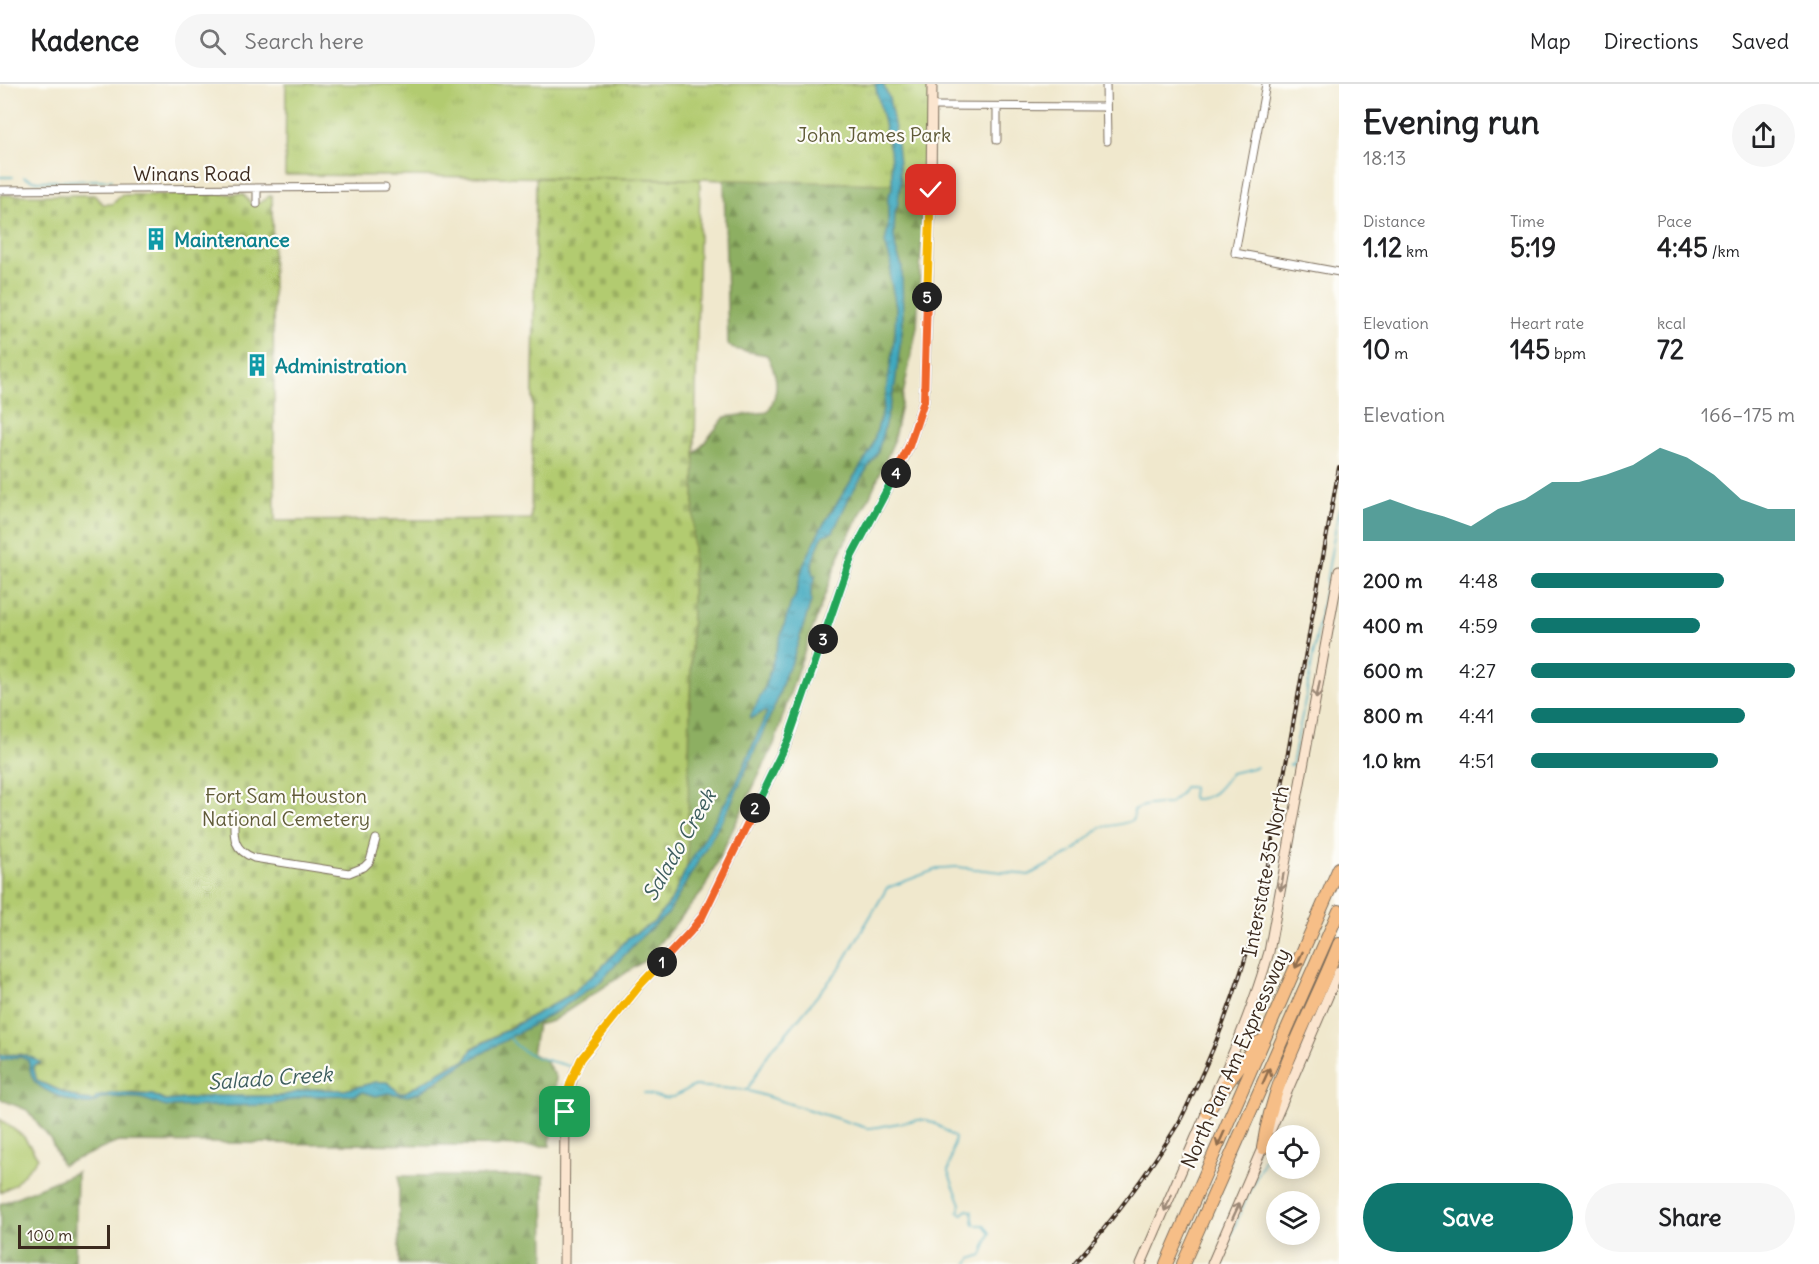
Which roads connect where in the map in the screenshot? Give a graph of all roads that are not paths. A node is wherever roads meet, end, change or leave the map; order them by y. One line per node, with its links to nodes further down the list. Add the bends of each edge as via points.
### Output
1 (932, 84): 4 (street)
2 (1106, 84): 6 (street)
3 (1266, 84): 13 (street, via 1235,253)
4 (932, 106): 5 (street); 26 (street, via 925,392 917,424 900,466 851,557 788,740 702,917 641,984 575,1070 565,1112)
5 (997, 107): 6 (street); 7 (street)
6 (1106, 107): 8 (street)
7 (997, 140)
8 (1107, 141)
9 (385, 187): 10 (street, Winans Road)
10 (257, 189): 11 (street, Winans Road); 12 (street)
11 (0, 190)
12 (257, 204)
13 (1339, 272)
14 (1339, 571): 24 (street, Interstate 35 North, one-way to 24, via 1269,952 1238,1044)
15 (234, 814): 16 (street, via 236,844 254,858 349,873 370,861)
16 (376, 839)
17 (1339, 868): 23 (highway, North Pan Am Expressway, one-way to 23)
18 (1339, 911): 29 (highway, North Pan Am Expressway, one-way to 18)
19 (1339, 944): 25 (highway, via 1283,1077)
20 (1339, 971): 22 (street)
21 (1339, 988): 22 (street)
22 (1324, 1004): 25 (street)
23 (1270, 1030): 24 (highway); 28 (highway, North Pan Am Expressway, one-way to 28)
24 (1207, 1112): 27 (street, Interstate 35 North, one-way to 27)
25 (1263, 1148): 30 (street, one-way to 25)
26 (564, 1264)
27 (1141, 1264)
28 (1166, 1264)
29 (1183, 1264)
30 (1212, 1264)

